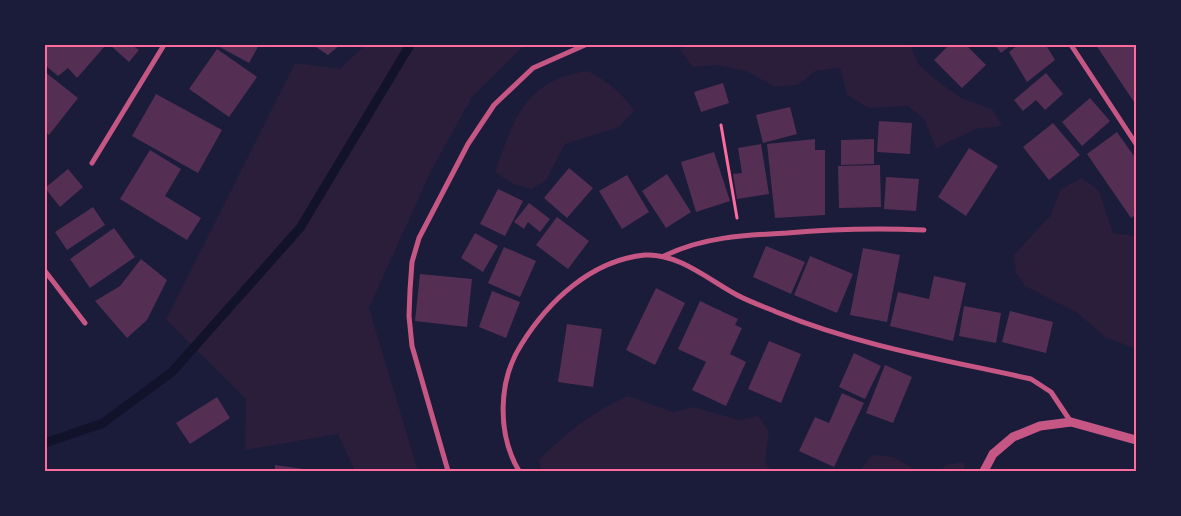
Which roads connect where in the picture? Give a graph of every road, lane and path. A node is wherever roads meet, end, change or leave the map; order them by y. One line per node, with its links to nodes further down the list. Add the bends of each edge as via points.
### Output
1 (164, 45): 6 (street)
2 (585, 45): 14 (street, via 533,68 494,105 468,144 419,238 412,262 410,290 412,346)
3 (1071, 45): 5 (street)
4 (720, 125): 8 (path)
5 (1136, 144)
6 (92, 163)
7 (924, 230): 8 (street, via 820,230)
8 (741, 236): 9 (street, via 710,239)
9 (664, 256): 12 (street, via 740,296 803,323 882,347 1031,378 1052,392); 15 (street, via 645,255 590,272 534,324 518,348 506,382 502,409 506,436)
10 (45, 271): 11 (street)
11 (84, 323)
12 (1071, 422): 13 (street); 16 (street, via 1040,426 1013,438 993,454)
13 (1136, 440)
14 (448, 471)
15 (519, 471)
16 (984, 471)

